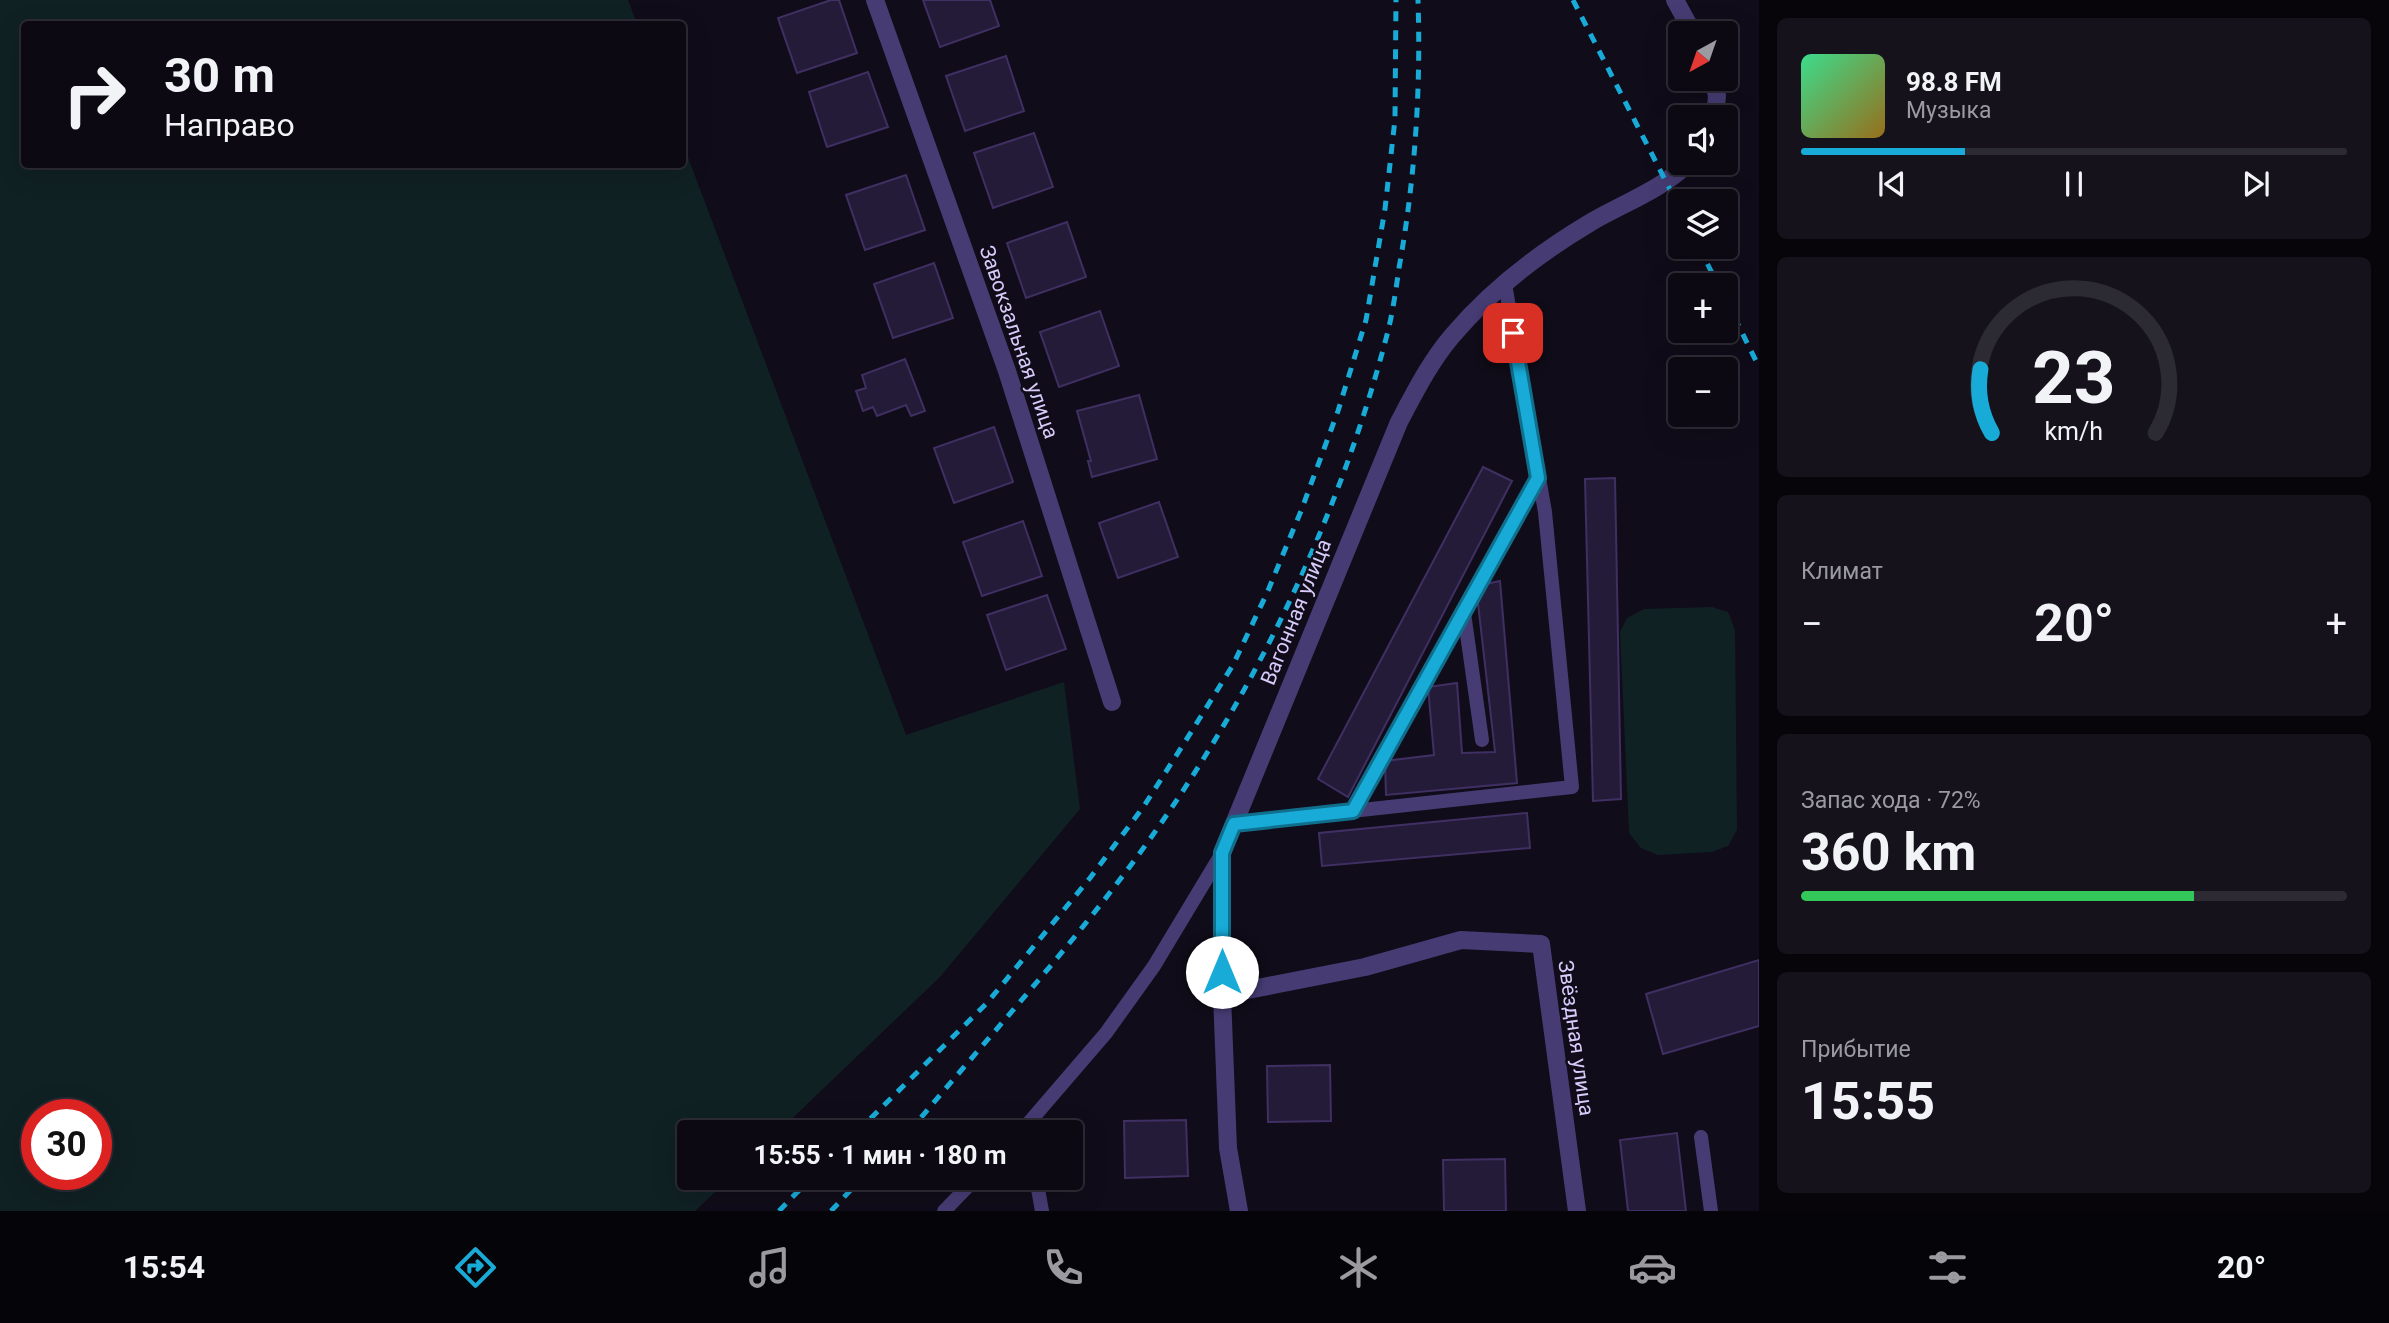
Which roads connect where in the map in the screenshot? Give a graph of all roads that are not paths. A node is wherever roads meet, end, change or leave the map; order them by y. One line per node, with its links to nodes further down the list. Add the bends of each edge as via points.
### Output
1 (875, 0): 8 (street, Завокзальная улица, via 1007,371)
2 (1675, 0): 3 (street)
3 (1686, 21)
4 (1673, 175): 5 (street, Вагонная улица, via 1555,244)
5 (1505, 284): 6 (lane); 11 (street, Вагонная улица, via 1452,336 1423,376 1399,422)
6 (1538, 478): 7 (lane); 10 (lane, via 1573,787)
7 (1464, 613): 9 (lane); 10 (lane)
8 (1112, 702)
9 (1482, 740)
10 (1353, 811): 11 (lane)
11 (1234, 824): 12 (street, Вагонная улица)
12 (1222, 853): 13 (street, Вагонная улица); 14 (lane, via 1154,966 1106,1033)
13 (1222, 995): 20 (street, Вагонная улица, via 1228,1148); 21 (street, Звёздная улица, via 1365,967 1461,940 1541,944)
14 (1033, 1120)
15 (1702, 1137): 22 (lane)
16 (964, 1190): 18 (lane)
17 (1039, 1190): 19 (lane)
18 (944, 1211)
19 (1042, 1211)
20 (1239, 1211)
21 (1577, 1211)
22 (1711, 1211)

